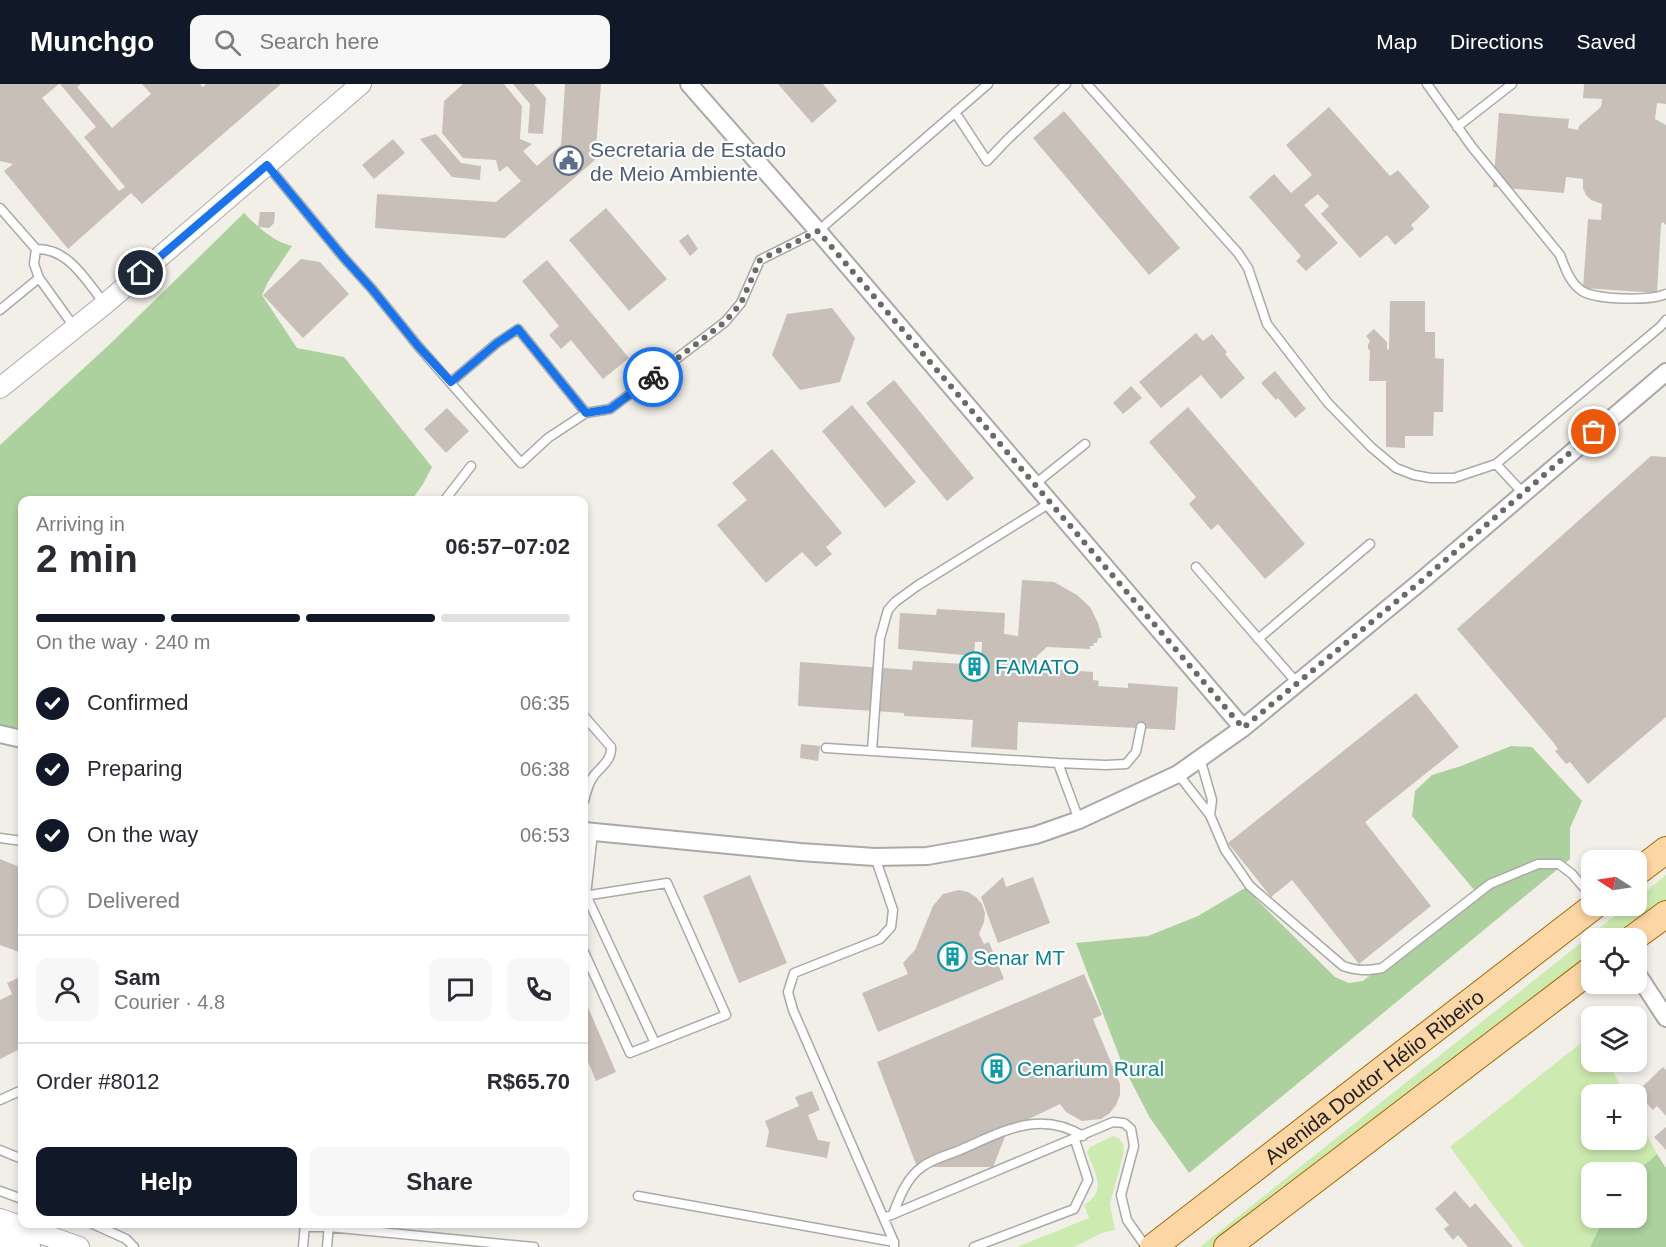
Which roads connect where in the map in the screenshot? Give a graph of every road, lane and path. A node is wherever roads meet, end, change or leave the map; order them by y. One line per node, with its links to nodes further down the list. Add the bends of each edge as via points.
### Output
1 (361, 84): 10 (street)
2 (689, 84): 12 (street)
3 (988, 84): 8 (lane)
4 (1087, 84): 25 (lane, via 1238,254 1248,268 1267,324 1328,403 1371,447 1396,468 1431,478 1455,478)
5 (1427, 84): 9 (lane)
6 (1512, 84): 9 (lane)
7 (1061, 85): 8 (lane, via 987,161)
8 (955, 112): 12 (lane)
9 (1457, 127): 15 (lane, via 1560,255 1569,277 1581,290 1650,299)
10 (267, 165): 16 (street); 21 (lane)
11 (0, 208): 13 (lane)
12 (818, 231): 23 (lane, via 760,260 741,303 725,322 610,409); 27 (street)
13 (36, 249): 14 (lane, via 34,264); 16 (lane, via 56,251 70,260)
14 (39, 278): 17 (lane); 19 (lane)
15 (1666, 294)
16 (105, 304): 19 (street)
17 (0, 310)
18 (1666, 320): 25 (lane)
19 (75, 328): 22 (street)
20 (1666, 372): 28 (street)
21 (451, 382): 23 (lane, via 520,463 548,438); 23 (lane, via 518,329)
22 (0, 388)
23 (586, 413)
24 (1085, 444): 27 (lane)
25 (1496, 464): 28 (lane)
26 (471, 465): 29 (lane)
27 (1035, 484): 30 (street)
28 (1523, 492): 34 (street)
29 (448, 496)
30 (1050, 502): 37 (street); 41 (lane, via 917,586 888,610 880,638)
31 (1370, 544): 33 (lane)
32 (1196, 567): 33 (lane)
33 (1258, 639): 34 (lane)
34 (1297, 683): 37 (street)
35 (588, 721): 45 (lane, via 612,753 593,777)
36 (1141, 728): 43 (lane, via 1136,752 1126,764)
37 (1243, 728): 42 (street)
38 (0, 734): 39 (street)
39 (18, 738)
40 (826, 748): 41 (lane)
41 (872, 751): 43 (lane)
42 (1200, 758): 44 (street); 46 (lane, via 1212,800)
43 (1058, 763): 47 (lane)
44 (1178, 774): 46 (lane); 47 (street)
45 (588, 790)
46 (1210, 816): 54 (lane, via 1225,850 1250,886 1343,966 1354,970 1382,968 1490,884 1538,864 1559,864)
47 (1079, 820): 52 (street, via 1036,835 978,847 927,856)
48 (588, 832): 52 (street)
49 (0, 838): 50 (lane)
50 (18, 840)
51 (1666, 850): 53 (main road)
52 (875, 857): 74 (lane, via 893,910 891,927 880,939 794,973 788,992)
53 (1647, 865)
54 (1581, 884)
55 (588, 895): 64 (lane, via 667,883 726,1015)
56 (588, 901): 64 (lane)
57 (1666, 914): 59 (main road)
58 (1581, 916): 92 (main road, Avenida Doutor Hélio Ribeiro)
59 (1647, 928)
60 (588, 961): 64 (lane, via 630,1053)
61 (1581, 977): 93 (main road)
62 (1647, 989): 63 (street)
63 (1666, 1018)
64 (655, 1042)
65 (18, 1092): 66 (lane)
66 (0, 1100)
67 (1079, 1138): 73 (lane); 73 (lane, via 1071,1129 1040,1122 1008,1129 921,1167 900,1195); 90 (lane, via 1088,1180 1074,1209); 91 (lane, via 1113,1122 1124,1123 1131,1129 1134,1146 1121,1195 1127,1220)
68 (0, 1150): 69 (lane)
69 (18, 1157)
70 (0, 1191): 72 (lane)
71 (638, 1196): 83 (lane)
72 (18, 1198)
73 (893, 1214): 74 (lane)
74 (884, 1218): 83 (lane)
75 (0, 1219): 76 (street)
76 (18, 1225)
77 (25, 1228): 85 (street)
78 (102, 1228): 86 (lane)
79 (305, 1228): 87 (lane)
80 (329, 1228): 88 (lane)
81 (349, 1228): 89 (lane)
82 (0, 1236): 84 (street)
83 (894, 1244)
84 (30, 1247)
85 (79, 1247)
86 (134, 1247)
87 (303, 1247)
88 (327, 1247)
89 (534, 1247)
90 (974, 1247)
91 (1146, 1247)
92 (1153, 1247)
93 (1227, 1247)

